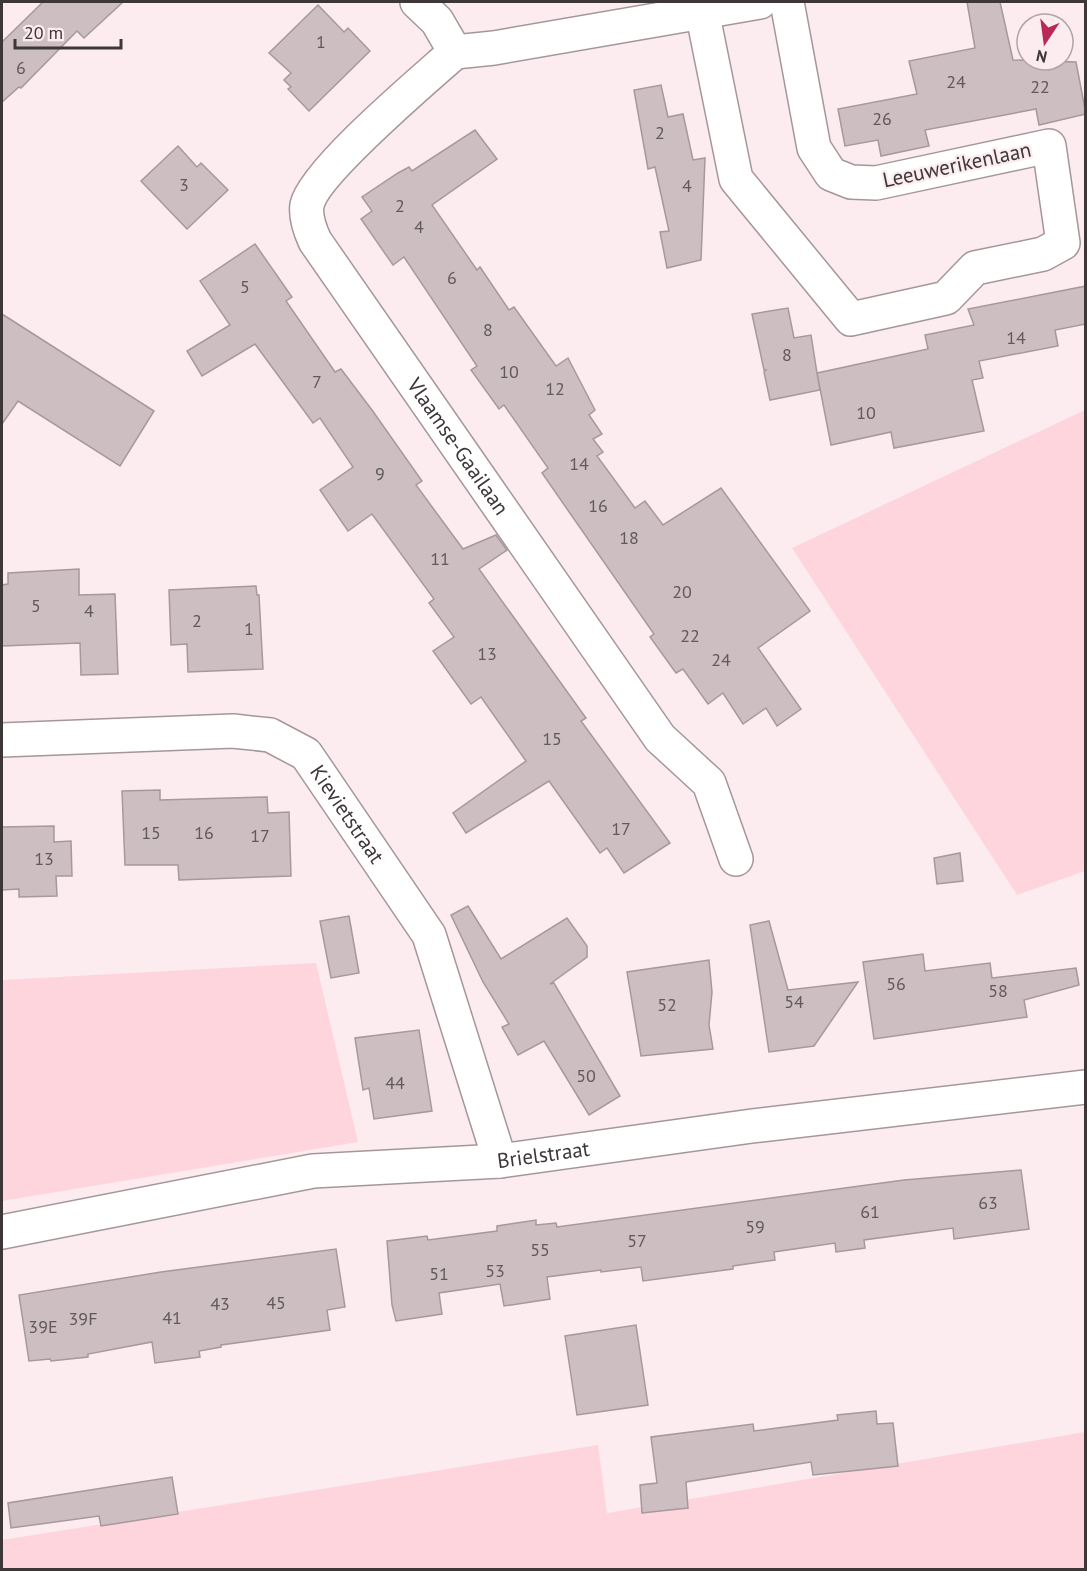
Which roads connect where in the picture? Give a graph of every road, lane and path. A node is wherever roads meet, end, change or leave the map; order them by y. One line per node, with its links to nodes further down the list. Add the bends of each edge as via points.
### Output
1 (417, 2): 5 (street, via 437,21)
2 (760, 2): 4 (street)
3 (787, 2): 4 (street, Leeuwerikenlaan, via 814,148 831,174 851,182 876,183 1049,146 1064,243 1043,254 975,268 946,298 850,320 736,179)
4 (702, 11): 5 (street)
5 (455, 52): 7 (street, Vlaamse-Gaailaan, via 335,163 315,187 307,206 308,227 660,738 710,783)
6 (2, 740): 9 (street, Kievietstraat, via 233,731 270,735 306,754 429,935)
7 (736, 859)
8 (1086, 1087): 9 (street, Brielstraat, via 752,1126)
9 (500, 1161): 10 (street, Brielstraat, via 313,1171)
10 (2, 1232)

